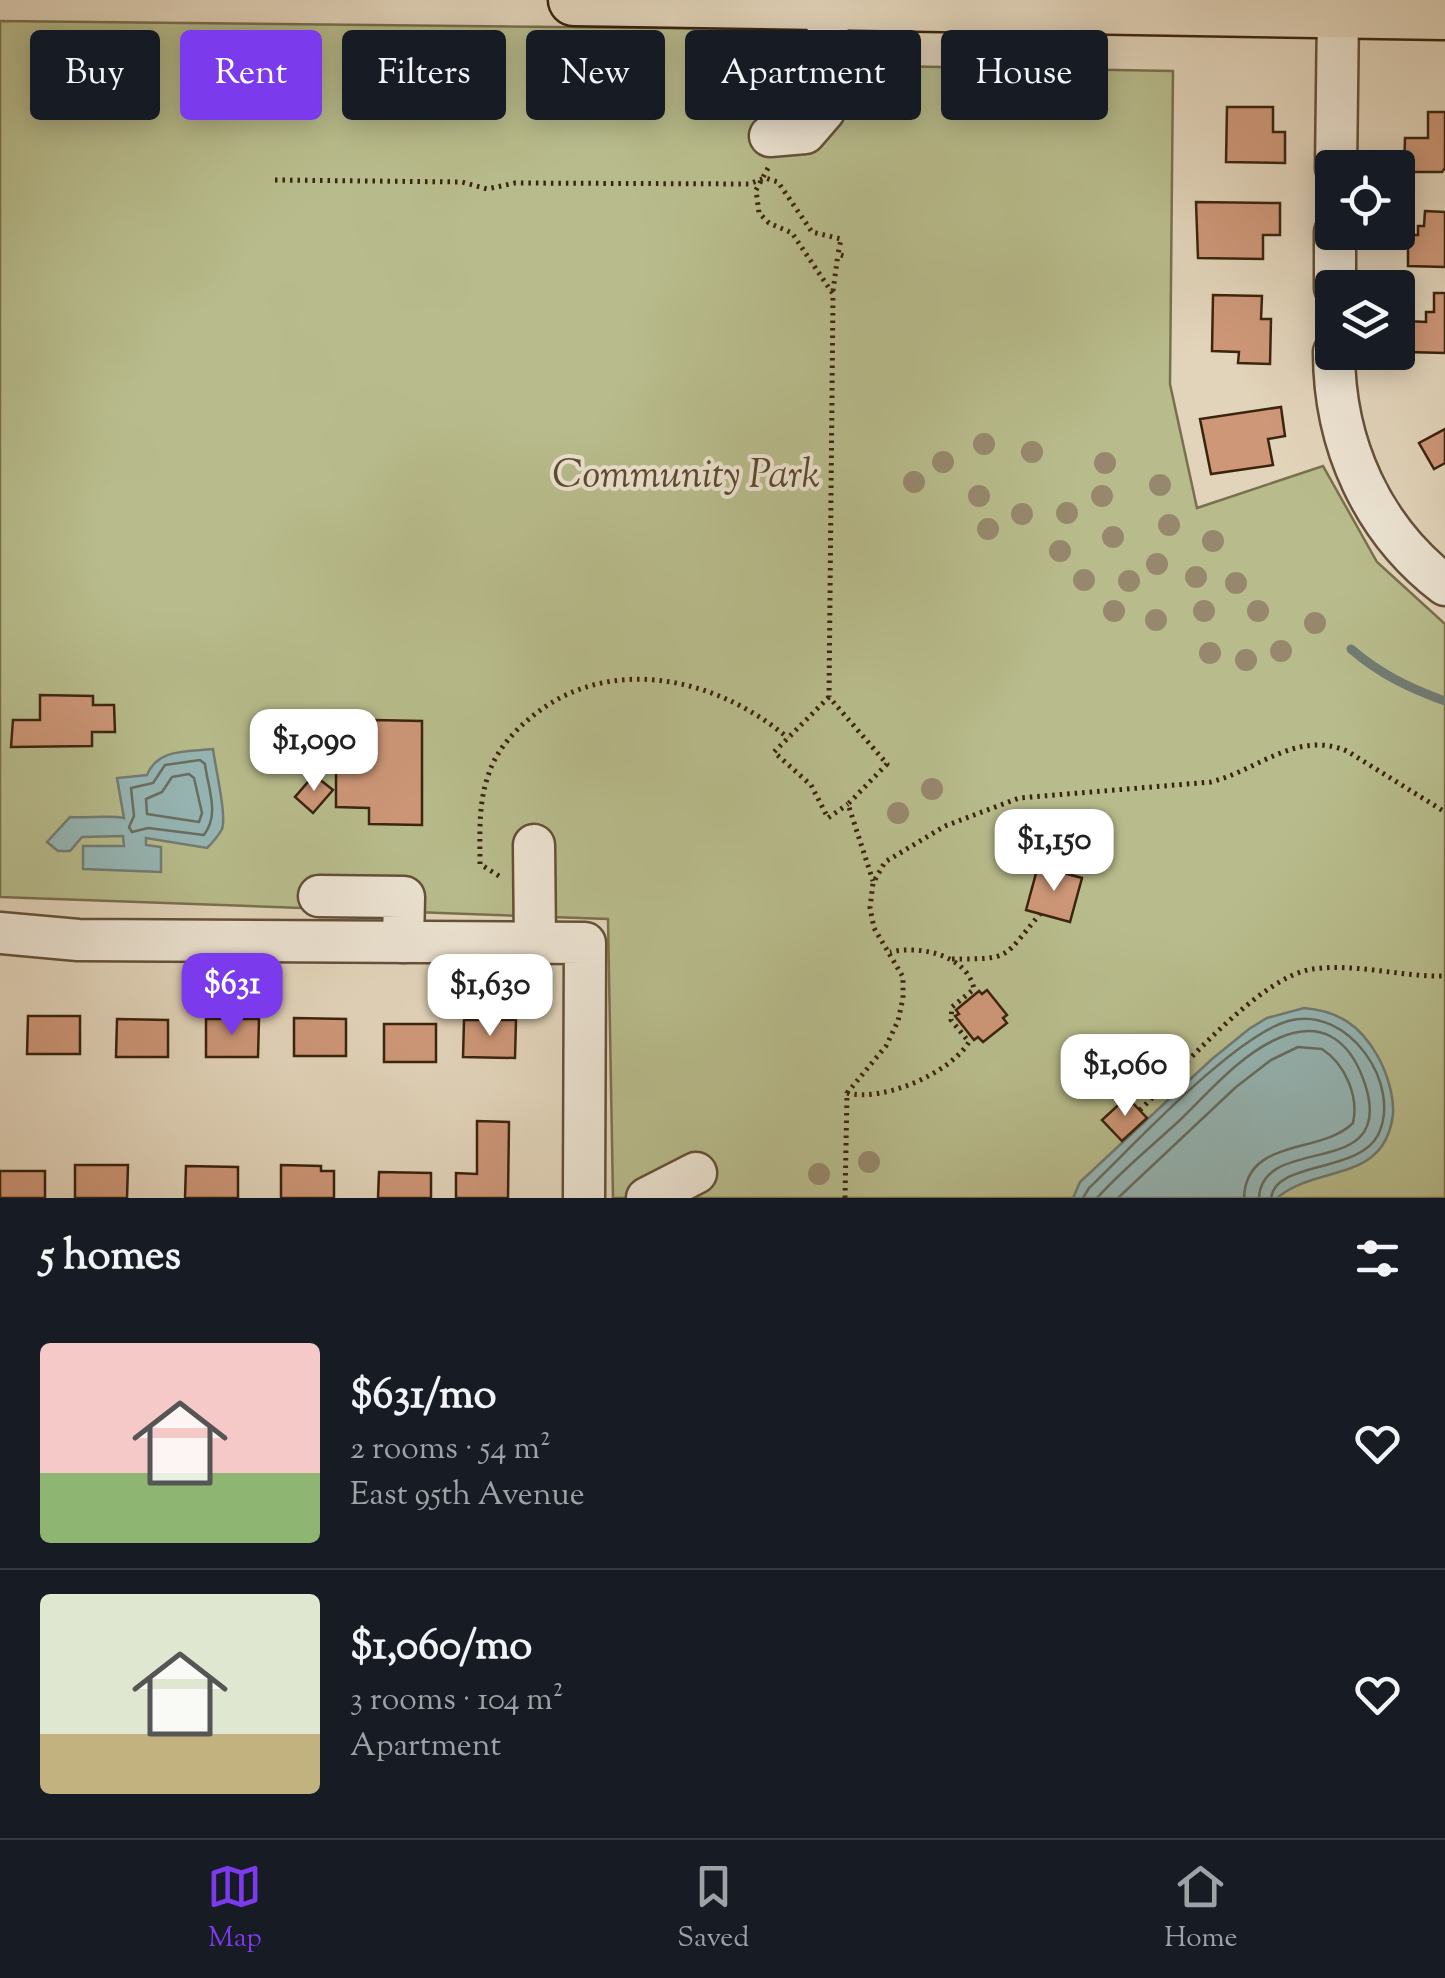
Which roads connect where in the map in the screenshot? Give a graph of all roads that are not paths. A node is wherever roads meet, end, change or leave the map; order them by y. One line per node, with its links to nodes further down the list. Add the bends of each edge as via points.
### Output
1 (574, 0): 2 (main road)
2 (829, 3): 3 (main road); 5 (street, via 824,111 805,132)
3 (1338, 13): 4 (main road); 6 (street)
4 (1445, 14)
5 (769, 146)
6 (1336, 150)
7 (1336, 370): 8 (street, via 1340,416 1359,476 1391,533)
8 (1445, 584)
9 (534, 845): 13 (street)
10 (320, 896): 12 (street, via 404,897)
11 (0, 933): 12 (street, via 78,940)
12 (403, 942): 13 (street)
13 (536, 942): 15 (street, via 585,943)
14 (696, 1172): 16 (street)
15 (584, 1198)
16 (648, 1198)

